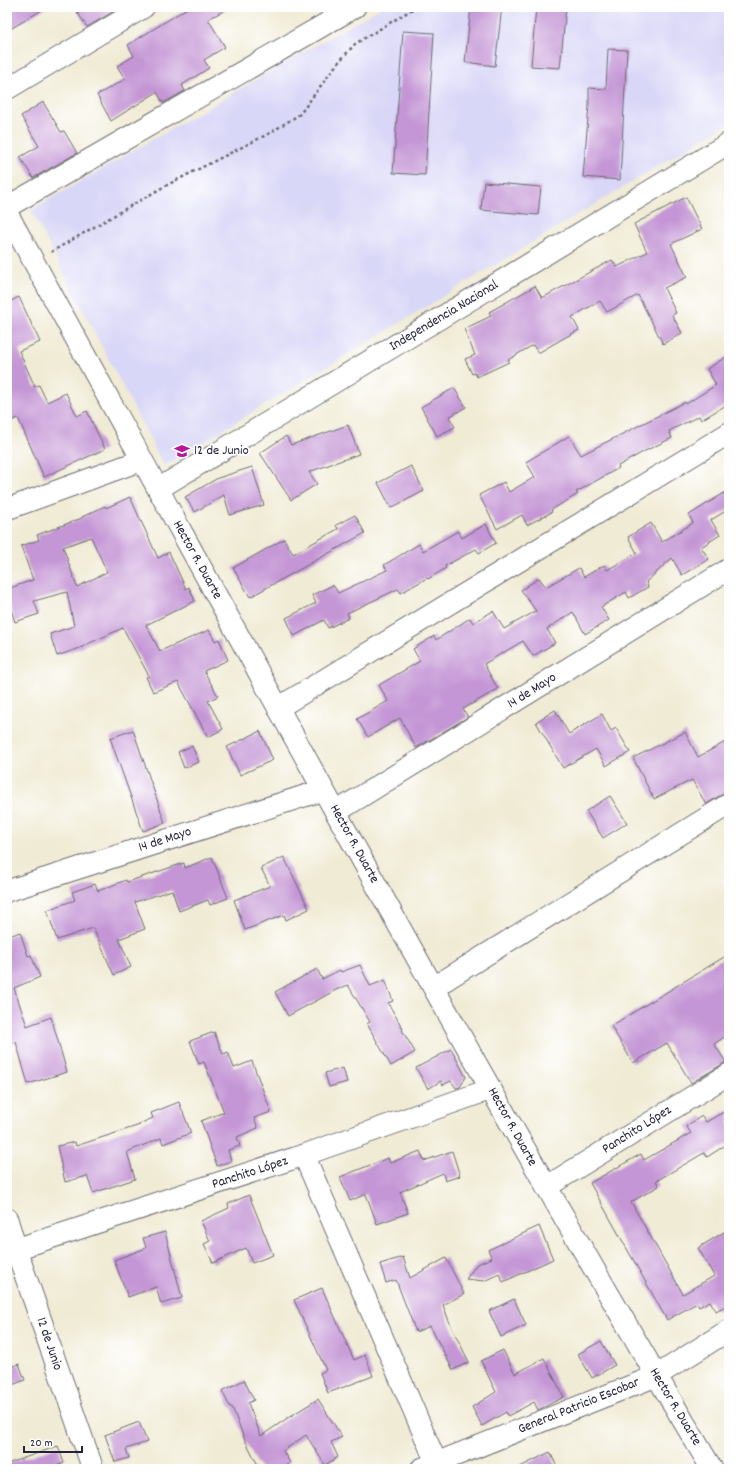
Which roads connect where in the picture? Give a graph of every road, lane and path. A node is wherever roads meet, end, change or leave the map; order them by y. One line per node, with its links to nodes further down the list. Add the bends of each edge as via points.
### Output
1 (144, 7): 4 (street)
2 (355, 7): 6 (street)
3 (416, 7): 8 (path, via 355,44 300,114 270,133 165,186)
4 (7, 89)
5 (729, 143): 11 (street, Independencia Nacional)
6 (7, 207)
7 (7, 213): 8 (street, Hector R. Duarte)
8 (34, 262): 10 (street, Hector R. Duarte)
9 (729, 433): 14 (street)
10 (142, 460): 11 (street, Hector R. Duarte); 12 (street)
11 (158, 489): 14 (street, Hector R. Duarte)
12 (7, 509)
13 (728, 572): 17 (street, 14 de Mayo)
14 (278, 708): 15 (street, Hector R. Duarte)
15 (324, 790): 17 (street, Hector R. Duarte); 18 (street, 14 de Mayo)
16 (729, 804): 19 (street)
17 (336, 812): 19 (street, Hector R. Duarte)
18 (7, 891)
19 (434, 987): 21 (street, Hector R. Duarte)
20 (729, 1074): 23 (street, Panchito López)
21 (491, 1089): 22 (street, Panchito López); 23 (street, Hector R. Duarte)
22 (304, 1155): 25 (street, Panchito López); 28 (street)
23 (546, 1186): 27 (street, Hector R. Duarte)
24 (7, 1219): 25 (street, 12 de Junio)
25 (12, 1250): 29 (street, 12 de Junio)
26 (729, 1330): 27 (street, General Patricio Escobar)
27 (656, 1376): 28 (street, General Patricio Escobar); 30 (street, Hector R. Duarte)
28 (432, 1467)
29 (93, 1469)
30 (712, 1469)

